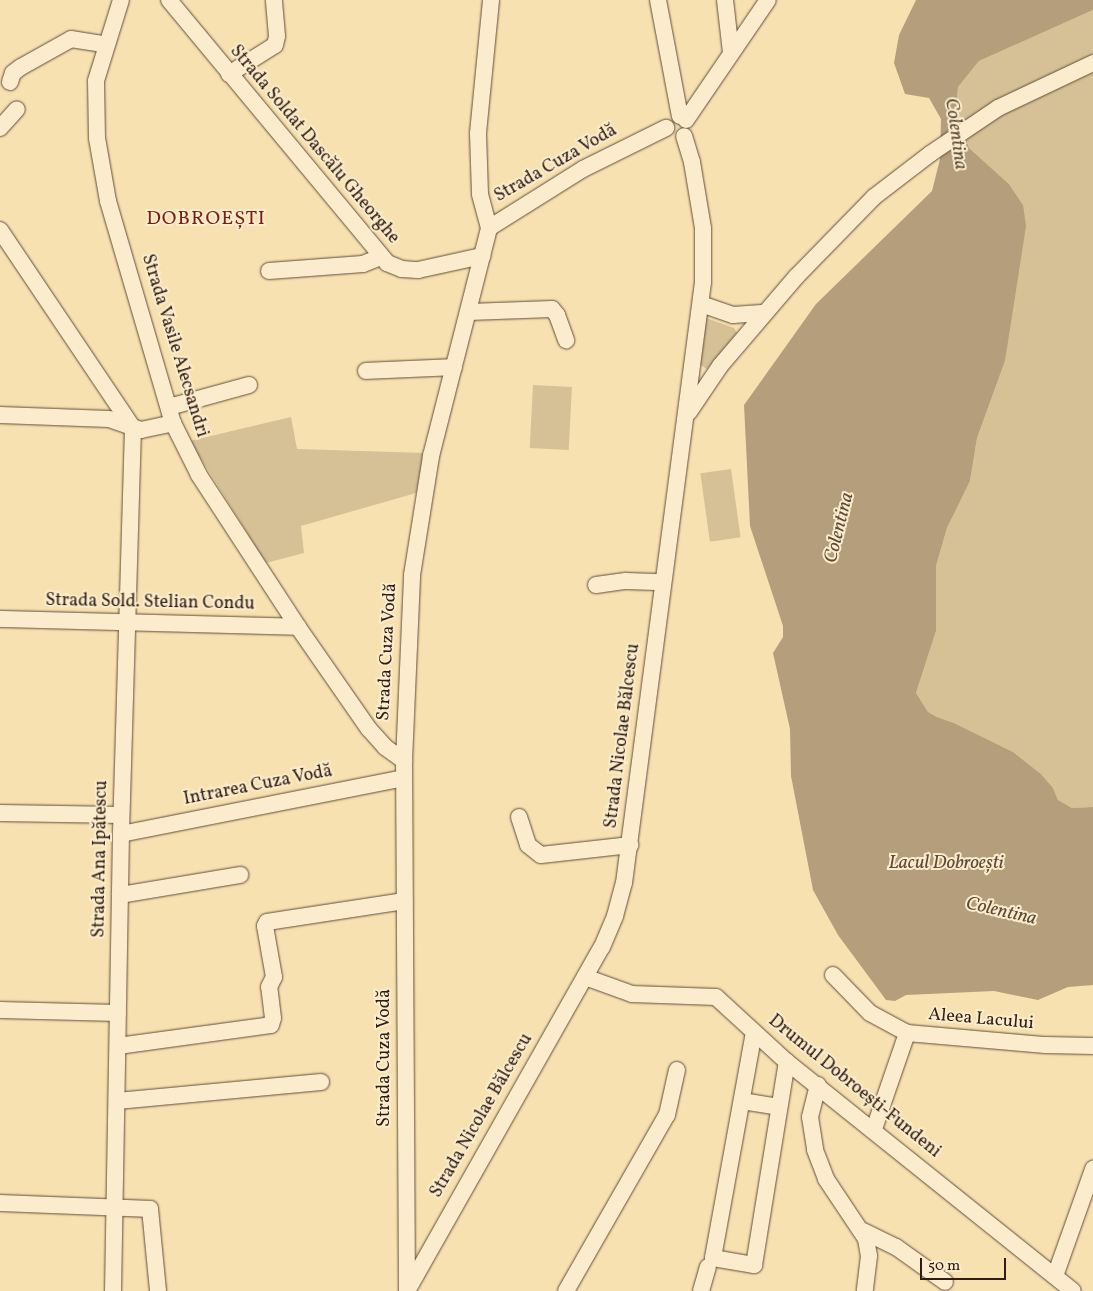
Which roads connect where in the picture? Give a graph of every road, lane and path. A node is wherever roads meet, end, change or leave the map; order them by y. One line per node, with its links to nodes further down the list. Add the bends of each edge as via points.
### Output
1 (121, 0): 8 (street, Strada Vasile Alecsandri)
2 (169, 0): 11 (street, Strada Soldat Dascălu Gheorghe)
3 (274, 0): 11 (street, via 275,45)
4 (490, 0): 16 (street, via 478,133 480,194)
5 (658, 0): 14 (street, Strada Nicolae Bălcescu)
6 (725, 0): 9 (street)
7 (768, 0): 9 (street)
8 (107, 45): 12 (street, via 70,40 21,67 13,73); 28 (street, Strada Vasile Alecsandri, via 94,100 108,201)
9 (731, 53): 14 (street)
10 (1093, 63): 23 (street, via 998,108 902,174 844,225)
11 (228, 74): 19 (street, Strada Soldat Dascălu Gheorghe)
12 (10, 82)
13 (18, 109): 15 (street)
14 (683, 124): 16 (street, Strada Cuza Vodă, via 669,118 666,128 583,170); 21 (street, Strada Nicolae Bălcescu, via 704,233)
15 (0, 128)
16 (489, 228): 18 (street, Strada Cuza Vodă)
17 (0, 230): 32 (street)
18 (482, 256): 19 (street, Strada Soldat Dascălu Gheorghe, via 418,270 393,266); 22 (street, Strada Cuza Vodă)
19 (380, 257): 20 (street, via 363,264)
20 (269, 271)
21 (701, 304): 23 (street, via 733,315); 30 (street, Strada Nicolae Bălcescu)
22 (469, 312): 24 (street, via 552,309); 25 (street, Strada Cuza Vodă)
23 (765, 313): 30 (street, via 709,380)
24 (566, 340)
25 (454, 367): 26 (street); 38 (street, Strada Cuza Vodă, via 422,499 414,555)
26 (366, 371)
27 (249, 385): 28 (street)
28 (169, 406): 31 (street, Strada Vasile Alecsandri)
29 (0, 415): 32 (street, via 109,419)
30 (684, 420): 33 (street, Strada Nicolae Bălcescu)
31 (173, 423): 32 (street, via 147,430); 37 (street, Strada Vasile Alecsandri, via 199,475)
32 (133, 428): 36 (street, Strada Ana Ipătescu)
33 (663, 582): 34 (street, via 626,581); 44 (street, Strada Nicolae Bălcescu)
34 (596, 585)
35 (0, 619): 36 (street, Strada Sold. Stelian Condu)
36 (127, 622): 37 (street, Strada Sold. Stelian Condu); 41 (street, Strada Ana Ipătescu)
37 (298, 627): 38 (street, Strada Vasile Alecsandri, via 369,729 384,747)
38 (404, 761): 39 (street, Strada Cuza Vodă)
39 (404, 778): 43 (street, Intrarea Cuza Vodă); 47 (street, Strada Cuza Vodă)
40 (0, 812): 41 (street)
41 (121, 815): 43 (street, Strada Ana Ipătescu)
42 (519, 816): 44 (street, via 528,845 541,855)
43 (121, 834): 46 (street, Strada Ana Ipătescu)
44 (630, 845): 49 (street, Strada Nicolae Bălcescu, via 615,916)
45 (240, 875): 46 (street)
46 (120, 895): 51 (street, Strada Ana Ipătescu)
47 (404, 901): 54 (street, via 267,922 274,978 268,986 273,1018 271,1025); 73 (street, Strada Cuza Vodă)
48 (833, 975): 53 (street, via 870,1014)
49 (585, 977): 52 (street, Drumul Dobroești-Fundeni, via 632,994 716,997); 73 (street, Strada Nicolae Bălcescu)
50 (0, 1010): 51 (street)
51 (118, 1013): 54 (street, Strada Ana Ipătescu)
52 (754, 1032): 56 (street, Drumul Dobroești-Fundeni); 61 (street)
53 (908, 1034): 55 (street, Aleea Lacului); 63 (street, Aleea Lacului)
54 (118, 1046): 60 (street, Strada Ana Ipătescu)
55 (1093, 1046)
56 (787, 1062): 59 (street, Drumul Dobroești-Fundeni); 62 (street)
57 (678, 1070): 74 (street, via 670,1109)
58 (321, 1082): 60 (street)
59 (818, 1085): 63 (street, Drumul Dobroești-Fundeni); 67 (street, via 810,1116 815,1150 826,1179)
60 (117, 1101): 66 (street, Strada Ana Ipătescu)
61 (742, 1101): 62 (street); 62 (street, via 713,1258 754,1265)
62 (779, 1107)
63 (874, 1129): 69 (street, Drumul Dobroești-Fundeni)
64 (1093, 1169): 69 (street)
65 (0, 1203): 66 (street)
66 (114, 1205): 71 (street, Strada Ana Ipătescu); 72 (street, via 145,1207 153,1213)
67 (863, 1231): 70 (street, via 896,1247); 76 (street, via 869,1256)
68 (708, 1267): 75 (street)
69 (1055, 1276): 77 (street, Drumul Dobroești-Fundeni)
70 (945, 1282)
71 (112, 1291)
72 (158, 1291)
73 (407, 1291)
74 (566, 1291)
75 (701, 1291)
76 (865, 1291)
77 (1073, 1291)

